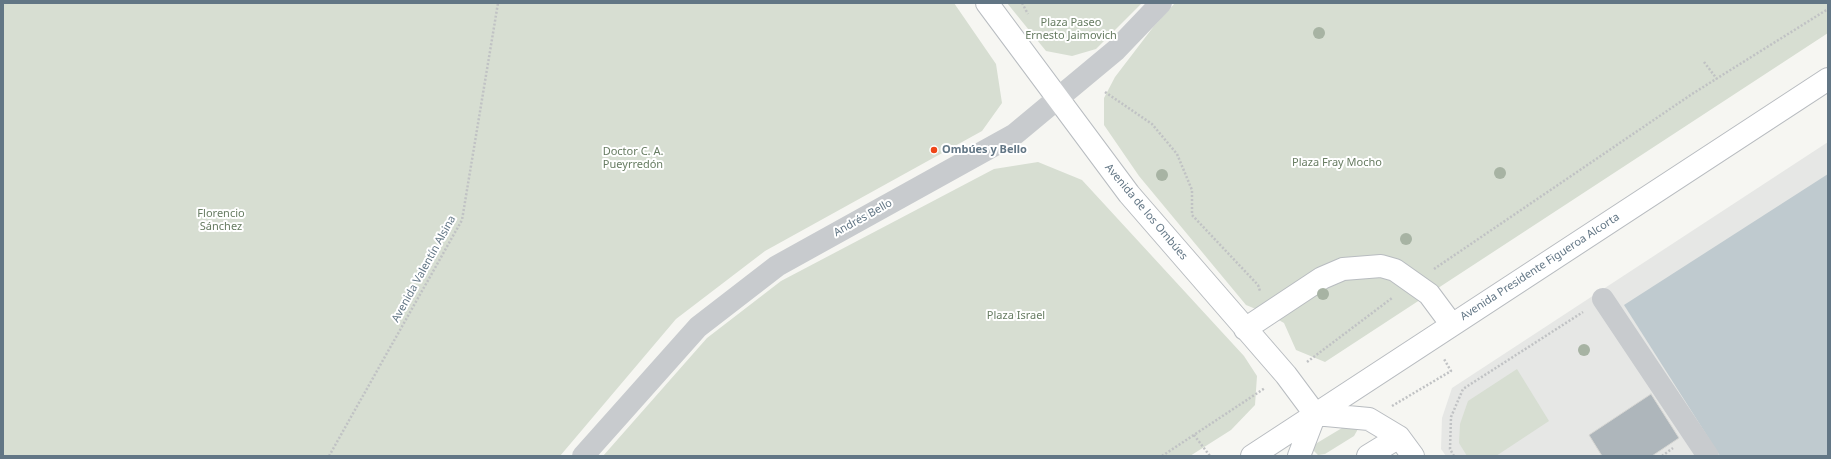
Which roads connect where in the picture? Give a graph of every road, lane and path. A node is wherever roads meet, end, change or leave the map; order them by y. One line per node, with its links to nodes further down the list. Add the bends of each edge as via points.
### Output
1 (498, 3): 21 (path, Avenida Valentín Alsina, via 462,220)
2 (987, 3): 9 (main road, Avenida de los Ombúes)
3 (1161, 3): 6 (street, Andrés Bello, via 1116,50)
4 (1828, 9): 8 (path)
5 (1704, 62): 8 (path)
6 (1083, 78): 9 (street, Andrés Bello); 12 (path, via 1152,124 1177,154 1192,190 1192,215 1258,285)
7 (1828, 78): 13 (main road, Avenida Presidente Figueroa Alcorta)
8 (1717, 79): 10 (path)
9 (1059, 98): 14 (main road, Avenida de los Ombúes, via 1129,194); 22 (street, Andrés Bello, via 1015,134 778,266 698,327)
10 (1414, 283): 12 (main road, via 1395,270 1381,266 1343,269 1322,278); 13 (main road, via 1429,294); 16 (path, via 1302,366)
11 (1603, 299): 29 (path, via 1463,389 1451,417 1450,449); 30 (street)
12 (1268, 314): 14 (main road)
13 (1452, 325): 17 (main road, Avenida Presidente Figueroa Alcorta)
14 (1245, 329): 16 (main road, Avenida de los Ombúes)
15 (1452, 371): 18 (path)
16 (1286, 375): 17 (main road, Avenida de los Ombúes); 19 (path)
17 (1315, 414): 18 (main road); 25 (main road, Avenida Presidente Figueroa Alcorta); 26 (main road)
18 (1369, 419): 20 (main road)
19 (1194, 435): 23 (path); 24 (path)
20 (1399, 437): 27 (main road); 28 (main road)
21 (329, 456)
22 (583, 456)
23 (1162, 456)
24 (1210, 456)
25 (1252, 456)
26 (1299, 456)
27 (1368, 456)
28 (1413, 456)
29 (1454, 456)
30 (1708, 456)

